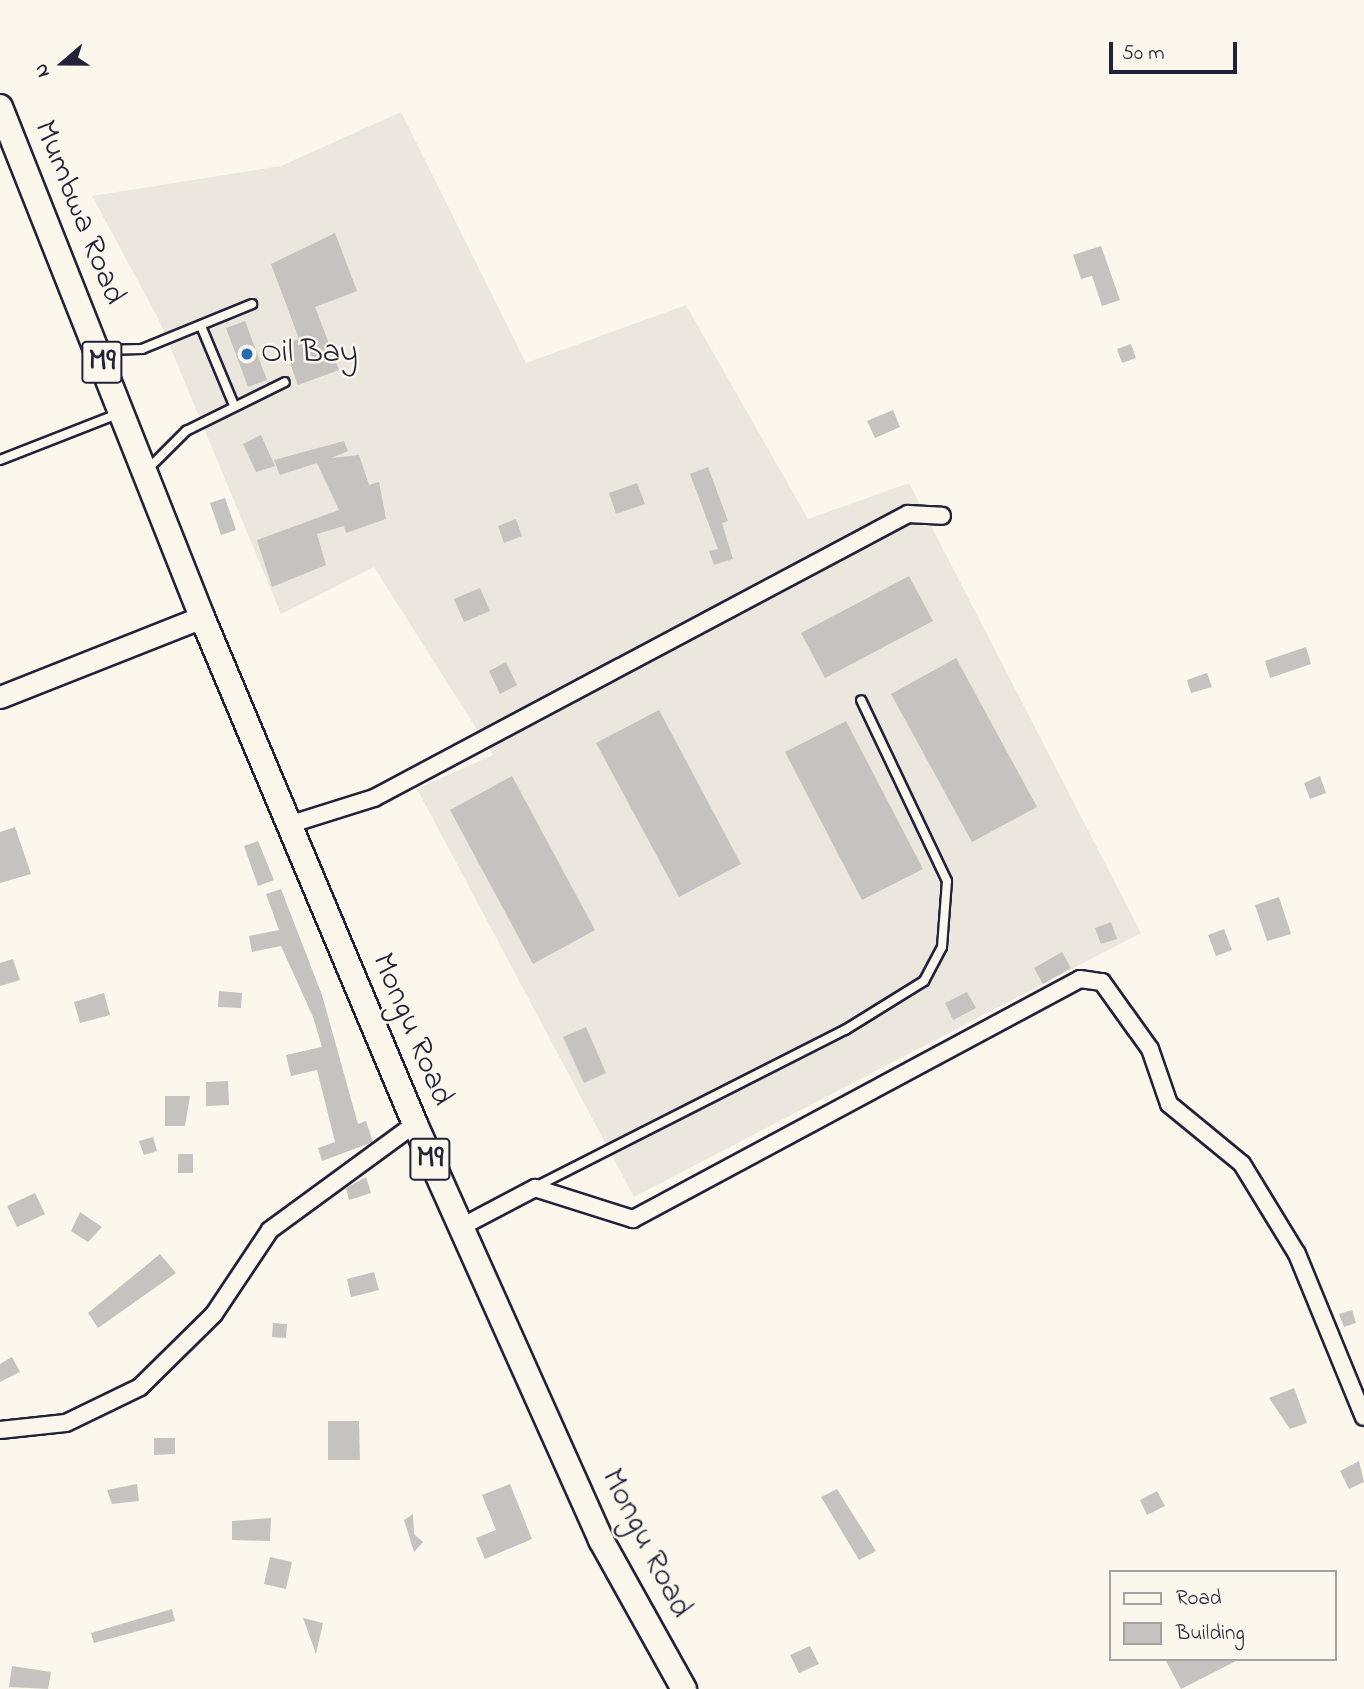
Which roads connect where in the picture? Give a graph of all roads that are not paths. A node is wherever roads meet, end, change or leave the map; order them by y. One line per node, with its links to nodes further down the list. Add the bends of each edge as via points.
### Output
1 (0, 107): 4 (main road, Mumbwa Road / M9)
2 (252, 304): 3 (lane)
3 (201, 326): 4 (lane, via 142,349); 6 (lane)
4 (98, 350): 7 (main road, Mumbwa Road / M9)
5 (285, 382): 6 (lane)
6 (233, 403): 9 (lane, via 186,431)
7 (122, 412): 8 (lane); 9 (main road, Mumbwa Road / M9)
8 (0, 460)
9 (146, 471): 11 (main road, Mumbwa Road / M9)
10 (942, 516): 14 (street, via 908,514 374,798)
11 (202, 617): 12 (main road); 14 (main road, Mongu Road / M9)
12 (0, 697)
13 (861, 700): 16 (lane, via 947,881 942,947 924,981 845,1030)
14 (288, 825): 15 (main road, Mongu Road / M9)
15 (415, 1124): 17 (main road, Mongu Road / M9); 19 (street, via 270,1230 214,1314 140,1387 66,1423)
16 (535, 1188): 17 (street); 18 (street, via 633,1219 1080,979 1102,982 1150,1049 1168,1104 1242,1164 1297,1254)
17 (461, 1227): 20 (main road, Mongu Road / M9, via 601,1540)
18 (1364, 1417)
19 (0, 1430)
20 (684, 1689)

